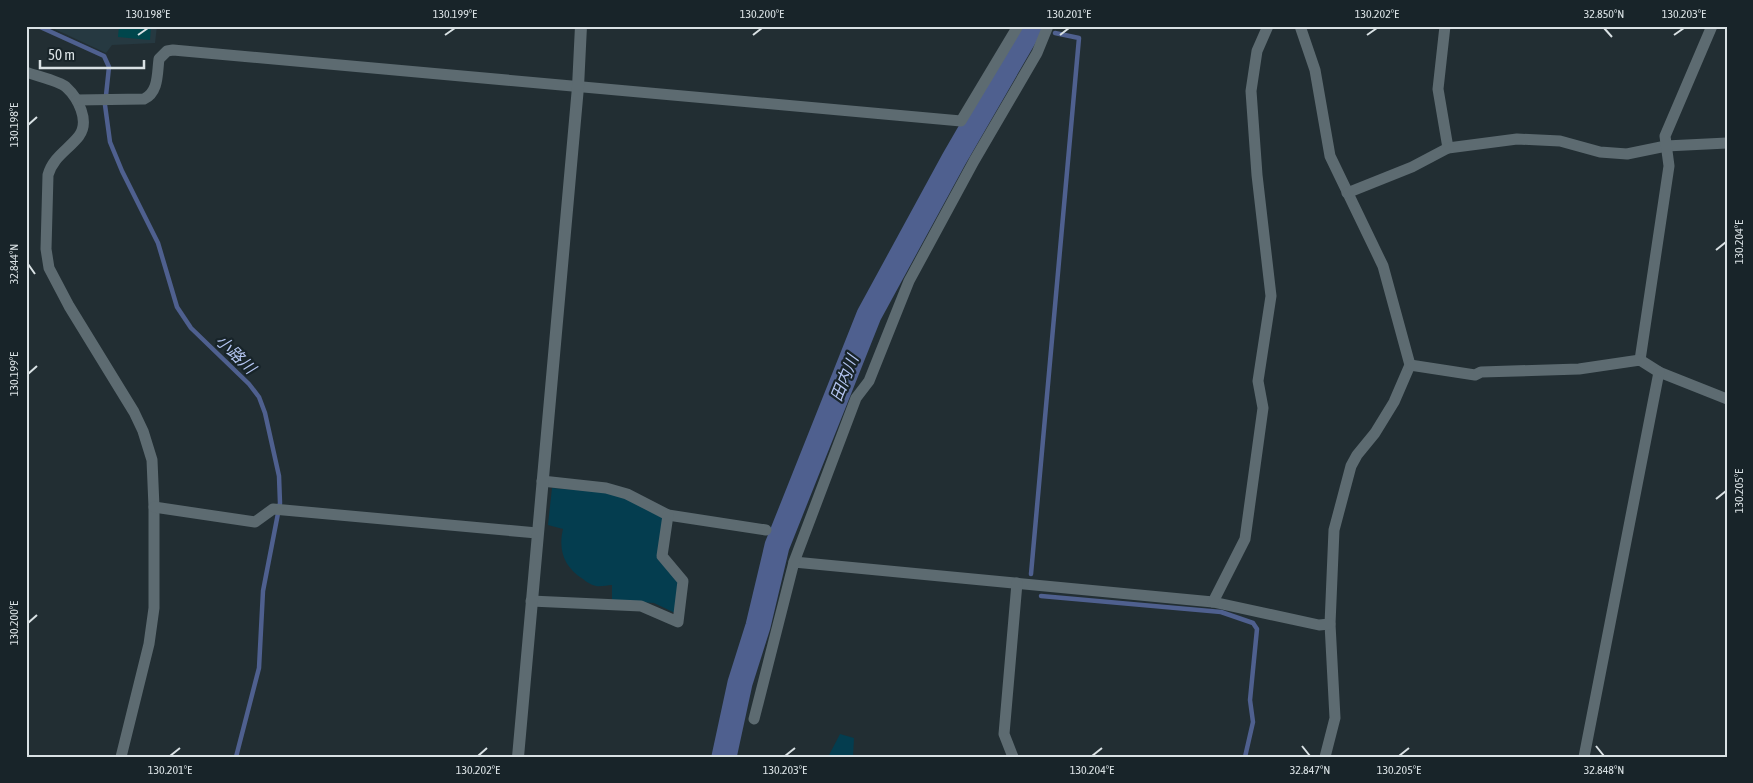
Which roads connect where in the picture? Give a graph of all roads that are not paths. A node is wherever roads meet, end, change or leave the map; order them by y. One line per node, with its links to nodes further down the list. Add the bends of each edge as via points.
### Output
1 (581, 26): 9 (street)
2 (1018, 26): 9 (street, via 961,121)
3 (1048, 26): 24 (street, via 1037,53 909,281 870,381 856,398)
4 (1268, 26): 27 (street, via 1257,51 1251,91 1271,296 1258,381 1263,408 1244,539)
5 (1300, 26): 14 (street, via 1315,70 1330,156)
6 (1445, 26): 13 (street, via 1438,89)
7 (1712, 26): 12 (street, via 1666,136)
8 (26, 72): 10 (street, via 65,86)
9 (578, 87): 10 (street, via 172,50 159,59 155,89 149,97); 19 (street)
10 (76, 100): 20 (street, via 82,110 81,132 56,158 48,175 46,249 49,268 144,431 152,460)
11 (1727, 143): 12 (street)
12 (1666, 146): 13 (street, via 1627,154 1600,152 1560,141 1517,139); 15 (street, via 1669,166)
13 (1448, 148): 14 (street, via 1412,167)
14 (1347, 193): 16 (street, via 1383,266)
15 (1640, 360): 16 (street, via 1579,369 1481,372 1475,375); 17 (street)
16 (1410, 365): 28 (street, via 1394,402 1351,466 1334,530)
17 (1659, 372): 18 (street); 34 (street)
18 (1727, 399)
19 (542, 481): 21 (street, via 606,488 627,494); 23 (street)
20 (154, 507): 23 (street, via 255,522 273,509 279,509); 30 (street, via 154,608 150,644)
21 (668, 515): 22 (street); 26 (street, via 662,556 683,581 678,622 641,606)
22 (766, 530)
23 (537, 533): 26 (street)
24 (794, 562): 25 (street); 29 (street)
25 (1017, 583): 27 (street); 32 (street, via 1004,734)
26 (531, 601): 31 (street)
27 (1213, 602): 28 (street, via 1319,625)
28 (1330, 624): 33 (street, via 1335,718)
29 (754, 719)
30 (121, 757)
31 (518, 757)
32 (1014, 757)
33 (1325, 757)
34 (1584, 757)

